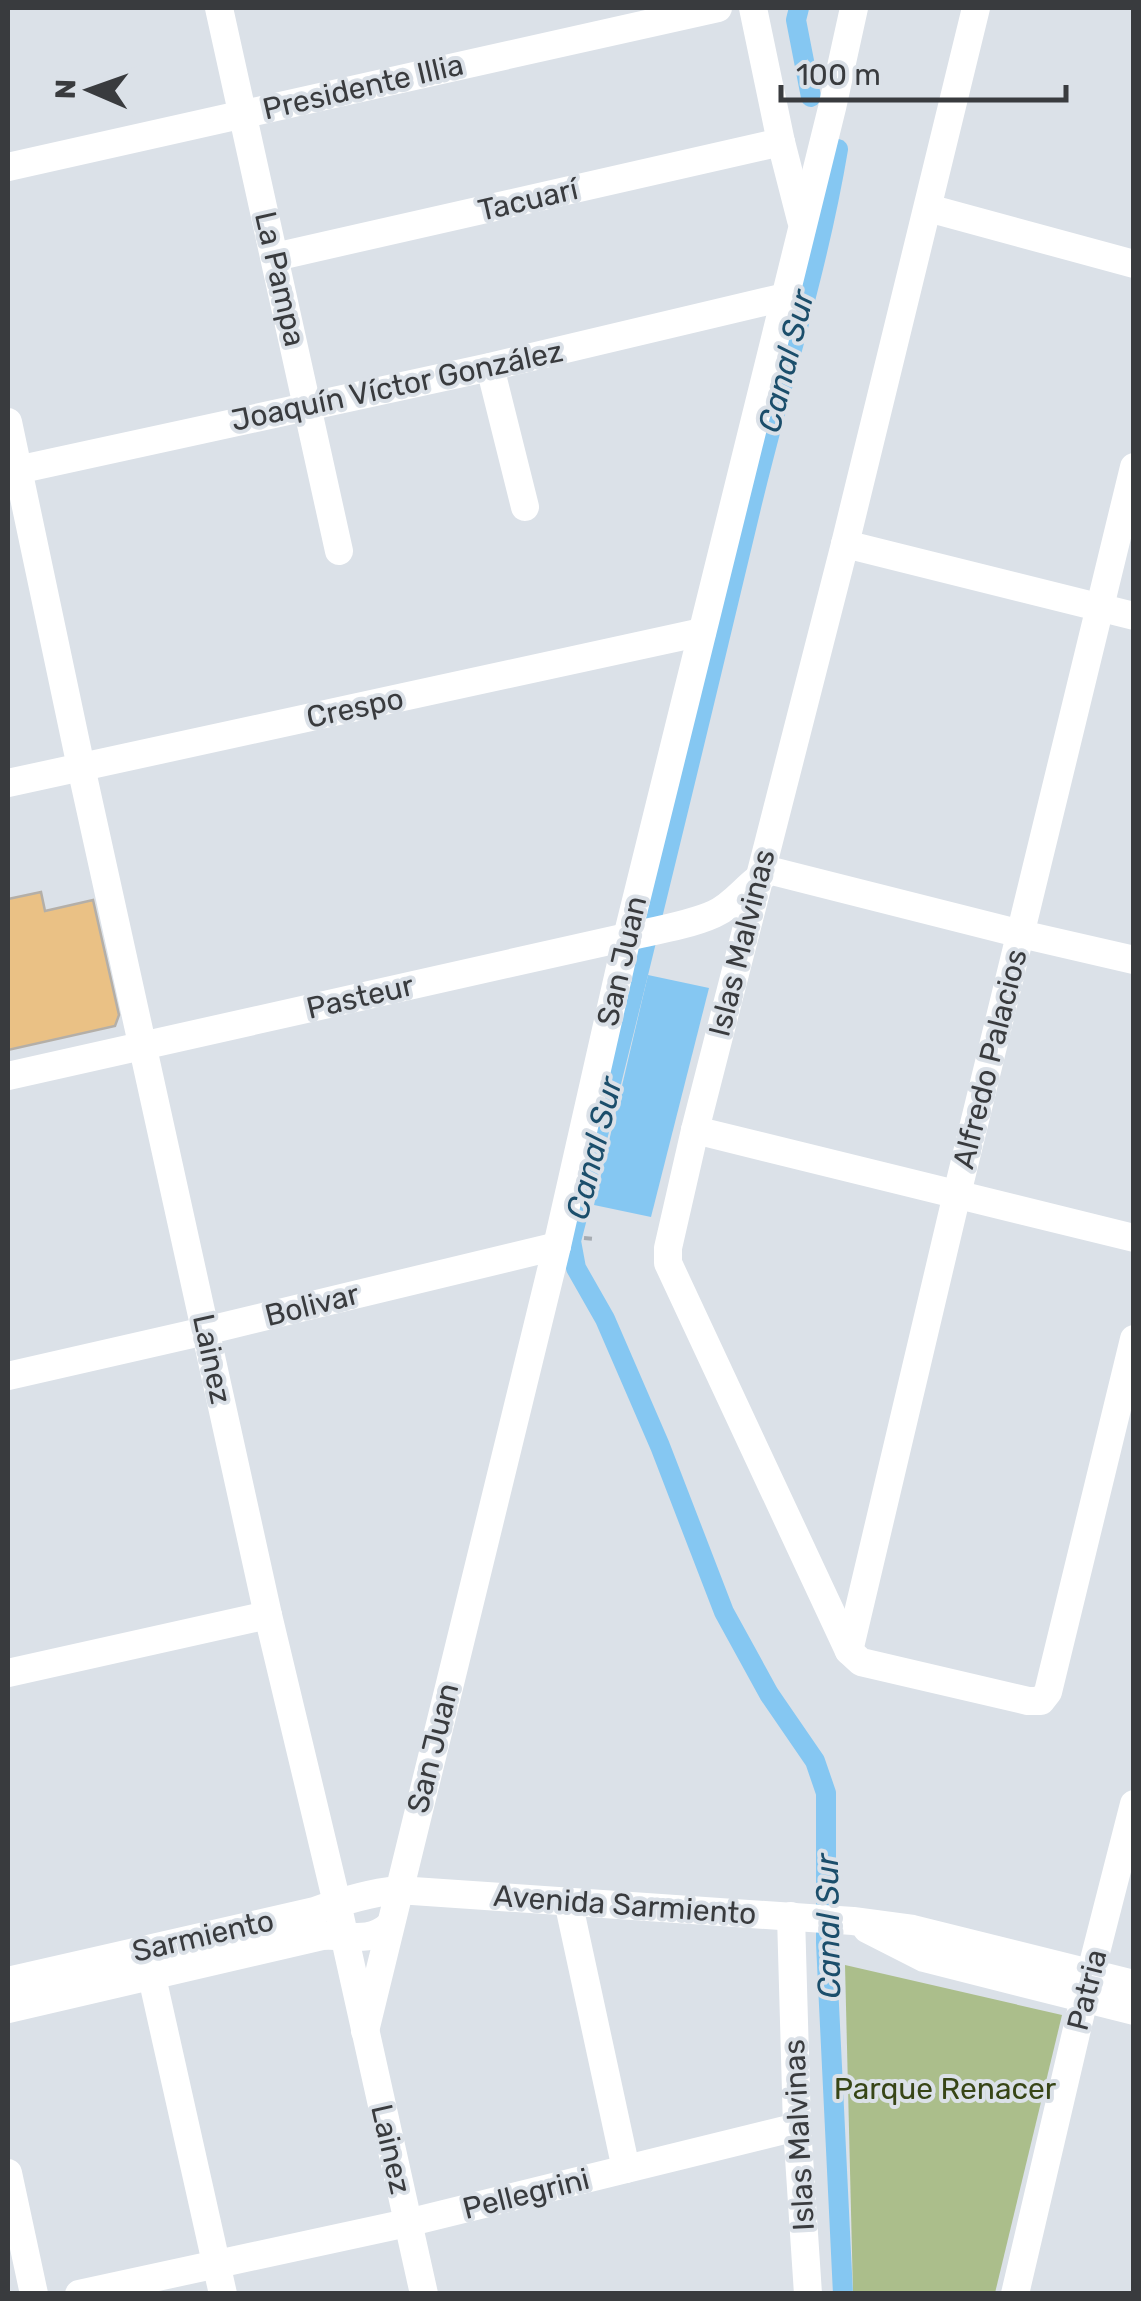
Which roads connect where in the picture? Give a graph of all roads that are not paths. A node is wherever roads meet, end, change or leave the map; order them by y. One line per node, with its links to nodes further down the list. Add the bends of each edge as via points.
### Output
1 (219, 8): 6 (street, La Pampa)
2 (718, 8): 6 (street, Presidente Illia)
3 (753, 8): 7 (street)
4 (854, 8): 10 (street, San Juan)
5 (976, 8): 9 (street, Islas Malvinas)
6 (242, 114): 8 (street, Presidente Illia); 11 (street, La Pampa)
7 (781, 142): 10 (street); 11 (street, Tacuarí)
8 (8, 167)
9 (928, 208): 12 (street); 20 (street, Islas Malvinas)
10 (802, 223): 13 (street, San Juan)
11 (274, 258): 15 (street, La Pampa)
12 (1134, 264)
13 (785, 297): 14 (street, Joaquín Víctor González); 24 (street, San Juan)
14 (490, 367): 15 (street, Joaquín Víctor González); 19 (street)
15 (308, 406): 18 (street, Joaquín Víctor González); 21 (street, La Pampa)
16 (8, 422): 18 (street, Lainez)
17 (1134, 467): 22 (street, Alfredo Palacios)
18 (13, 471): 25 (street, Lainez)
19 (525, 507)
20 (845, 544): 22 (street); 27 (street, Islas Malvinas)
21 (340, 551)
22 (1099, 608): 23 (street); 29 (street, Alfredo Palacios)
23 (1134, 616)
24 (702, 632): 25 (street, Crespo); 30 (street, San Juan)
25 (81, 768): 26 (street, Crespo); 33 (street, Lainez)
26 (8, 783)
27 (760, 876): 28 (street, Pasteur); 29 (street, via 772,871); 31 (street, Islas Malvinas)
28 (705, 917): 30 (street, Pasteur); 31 (street, via 728,921)
29 (1021, 934): 32 (street); 36 (street, Alfredo Palacios)
30 (627, 938): 33 (street, Pasteur); 38 (street, San Juan)
31 (743, 941): 35 (street, Islas Malvinas)
32 (1134, 960)
33 (142, 1046): 34 (street, Pasteur); 39 (street, Lainez)
34 (8, 1076)
35 (695, 1130): 36 (street); 43 (street, Islas Malvinas, via 668,1263)
36 (957, 1194): 37 (street); 43 (street, Alfredo Palacios)
37 (1134, 1238)
38 (557, 1246): 39 (street, Bolivar); 46 (street, San Juan)
39 (206, 1331): 41 (street, Bolivar); 42 (street, Lainez)
40 (1134, 1339): 43 (street, via 1042,1701 861,1662)
41 (8, 1376)
42 (268, 1615): 44 (street); 48 (street, Lainez)
43 (849, 1651)
44 (8, 1673)
45 (1134, 1804): 55 (street, Patria)
46 (398, 1890): 47 (street, Avenida Sarmiento); 48 (street, Sarmiento); 50 (street, San Juan)
47 (568, 1901): 49 (street, Avenida Sarmiento); 60 (street)
48 (336, 1903): 51 (street, Lainez); 53 (street, Sarmiento)
49 (797, 1916): 55 (street, Avenida Sarmiento, via 853,1921 924,1958); 59 (street, Islas Malvinas)
50 (389, 1926): 51 (street, Sarmiento, via 375,1936); 58 (street, San Juan)
51 (344, 1936): 52 (street, Sarmiento); 58 (street, Lainez)
52 (152, 1977): 56 (street, Sarmiento); 63 (street)
53 (8, 1981)
54 (1134, 1984): 55 (street, Avenida Sarmiento)
55 (1087, 1986): 57 (street, Avenida Sarmiento); 69 (street, Patria)
56 (8, 2009)
57 (1134, 2011)
58 (364, 2031): 62 (street, Lainez)
59 (797, 2127): 60 (street, Pellegrini); 68 (street, Islas Malvinas)
60 (626, 2169): 62 (street, Pellegrini)
61 (8, 2173): 64 (street)
62 (407, 2223): 63 (street, Pellegrini); 67 (street, Lainez)
63 (217, 2264): 65 (street, Pellegrini); 66 (street)
64 (34, 2294)
65 (79, 2294)
66 (224, 2294)
67 (424, 2294)
68 (808, 2294)
69 (1015, 2294)

